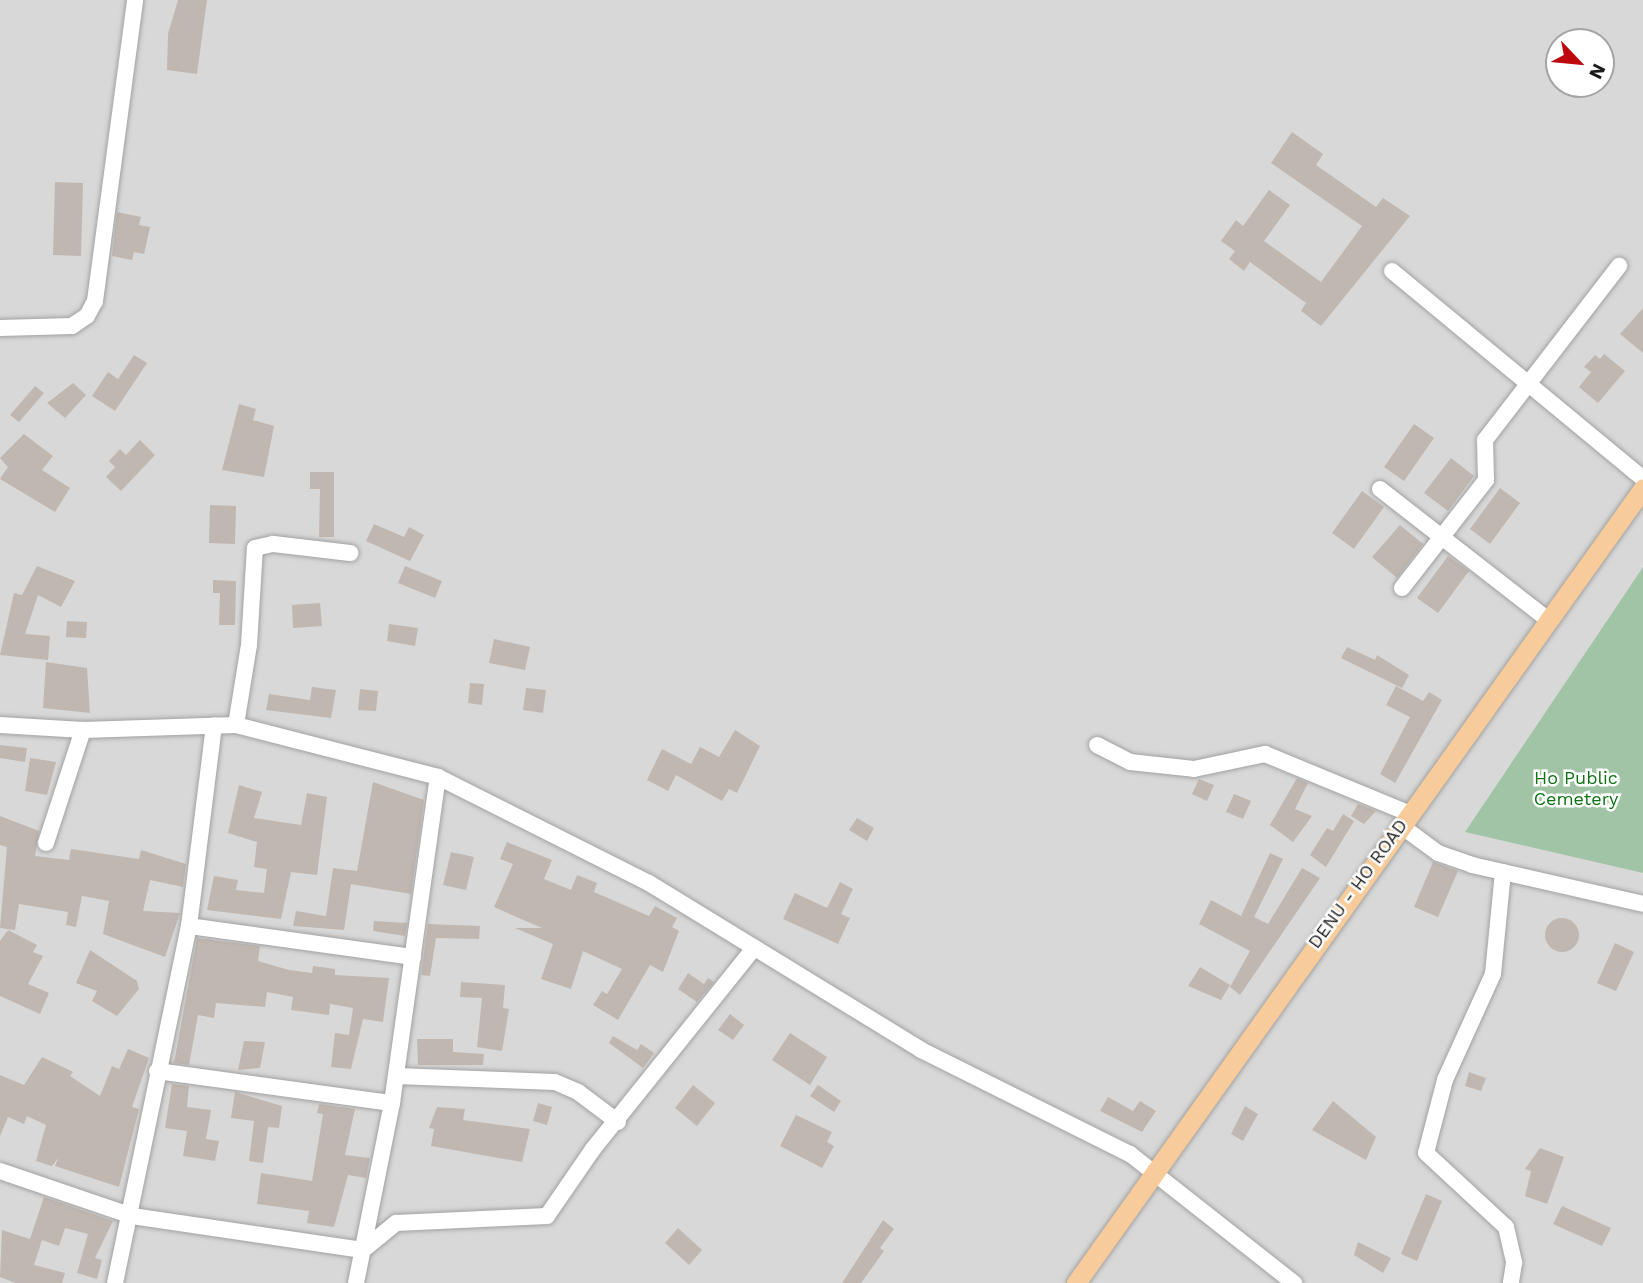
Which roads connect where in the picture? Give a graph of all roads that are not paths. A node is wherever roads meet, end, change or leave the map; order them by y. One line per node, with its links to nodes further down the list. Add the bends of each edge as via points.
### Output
1 (135, 0): 4 (street, via 95,301 87,316 72,326)
2 (1619, 266): 5 (street)
3 (1392, 271): 5 (street)
4 (0, 328)
5 (1531, 384): 6 (street); 9 (street, via 1485,440 1486,480)
6 (1643, 479)
7 (1643, 488): 12 (main road, DENU - HO ROAD)
8 (1380, 489): 9 (street)
9 (1443, 536): 11 (street); 12 (street)
10 (350, 553): 14 (street, via 273,544 255,548 249,645)
11 (1402, 588)
12 (1546, 618): 19 (main road, DENU - HO ROAD)
13 (0, 725): 16 (street)
14 (236, 725): 15 (street); 18 (street)
15 (214, 726): 16 (street); 23 (street)
16 (83, 730): 20 (street)
17 (1097, 746): 19 (street, via 1130,762 1194,769 1265,754)
18 (438, 777): 24 (street, via 649,883); 25 (street)
19 (1404, 819): 21 (street, via 1438,853); 31 (main road, DENU - HO ROAD)
20 (46, 843)
21 (1503, 872): 22 (street); 38 (street, via 1493,974 1445,1080 1426,1153 1506,1227 1514,1263)
22 (1643, 904)
23 (189, 926): 25 (street); 26 (street)
24 (754, 948): 29 (street); 31 (street, via 852,1012 1130,1154)
25 (413, 957): 27 (street)
26 (157, 1071): 28 (street); 32 (street)
27 (396, 1076): 28 (street); 29 (street, via 555,1082 578,1092)
28 (392, 1104): 33 (street)
29 (618, 1122): 33 (street, via 593,1149 547,1216 396,1223)
30 (0, 1171): 32 (street)
31 (1153, 1174): 36 (main road, DENU - HO ROAD); 37 (street)
32 (132, 1216): 33 (street); 34 (street)
33 (363, 1250): 35 (street)
34 (114, 1283)
35 (356, 1283)
36 (1076, 1283)
37 (1294, 1283)
38 (1511, 1283)

